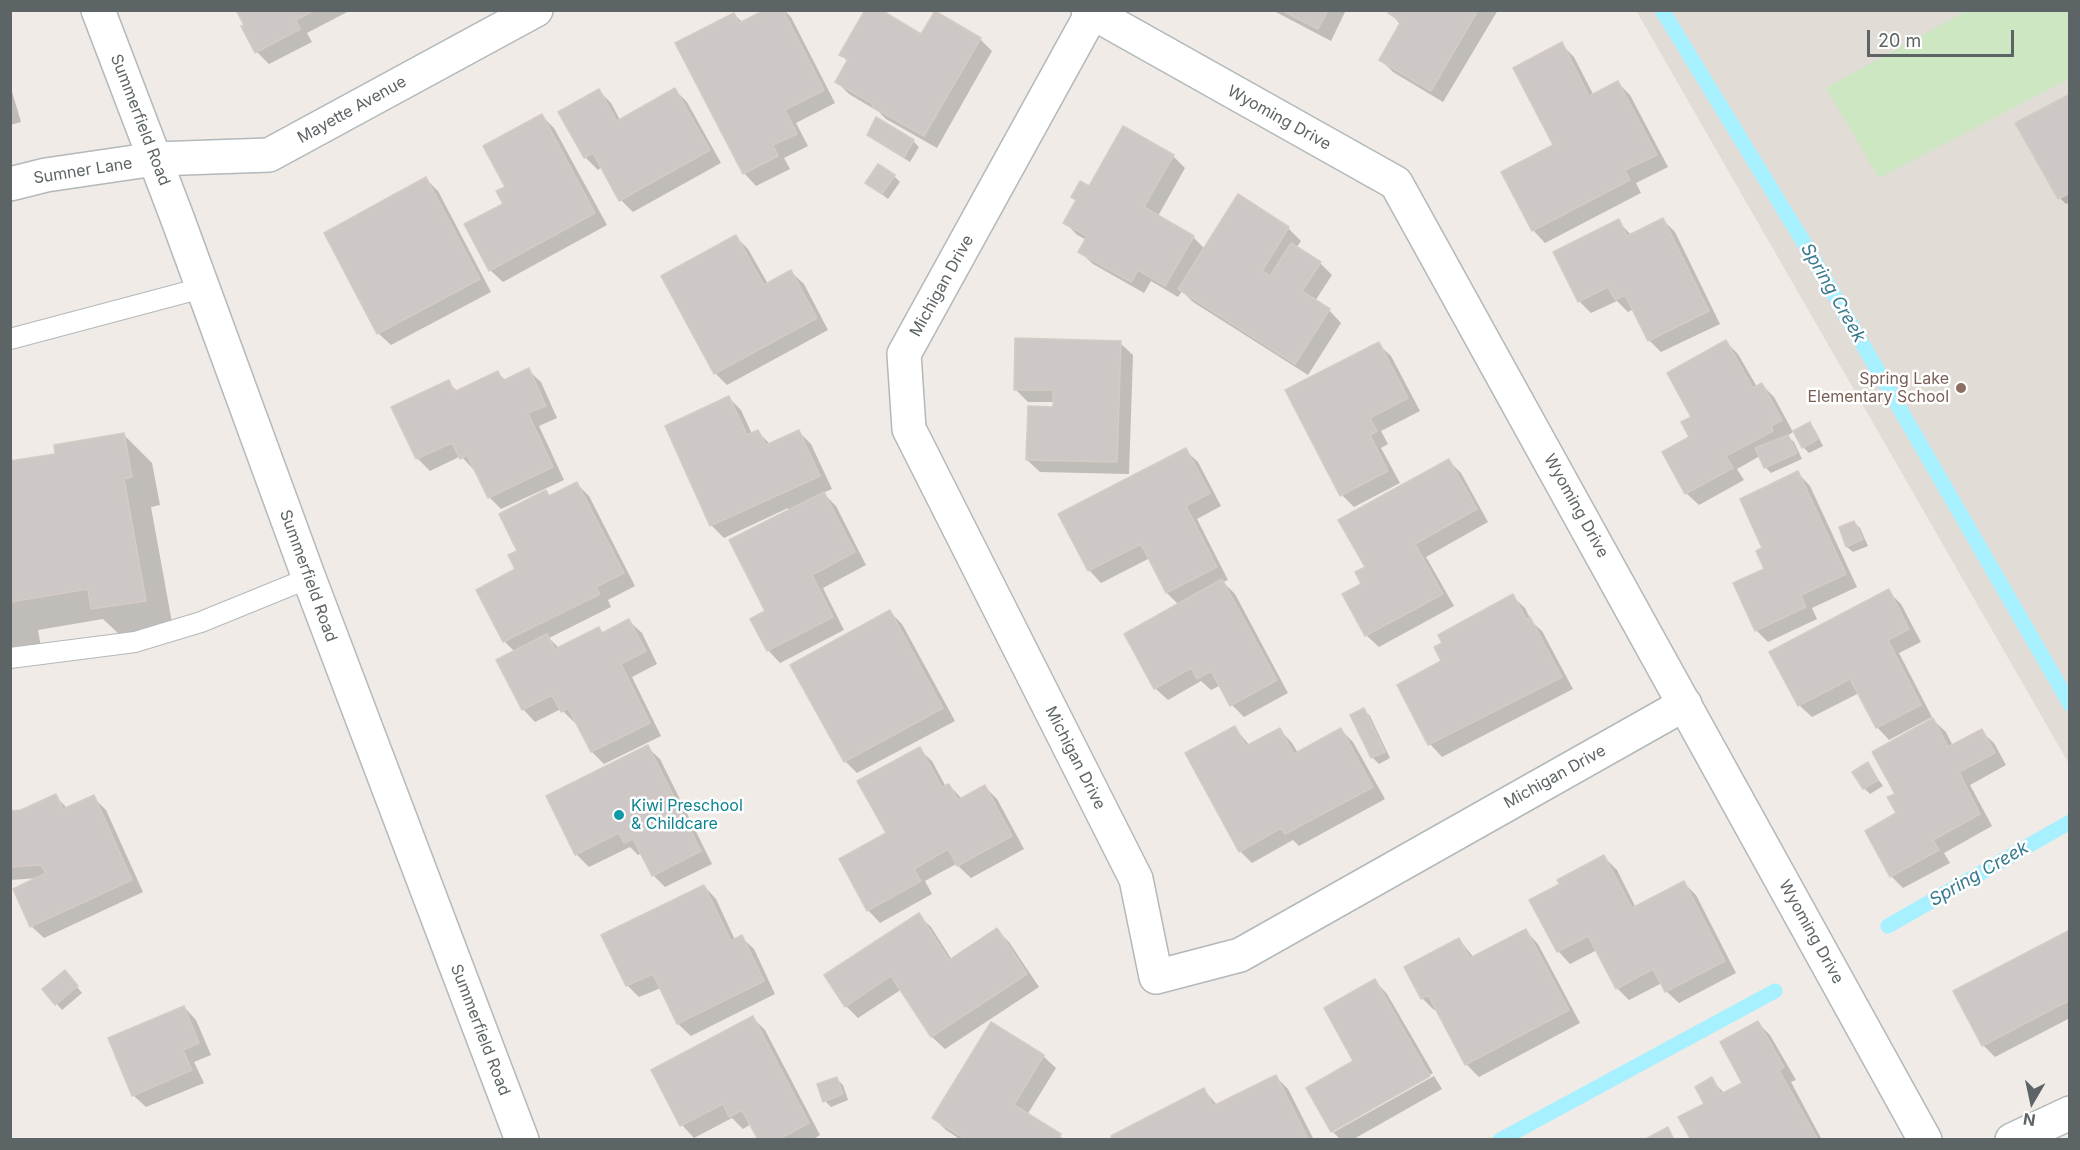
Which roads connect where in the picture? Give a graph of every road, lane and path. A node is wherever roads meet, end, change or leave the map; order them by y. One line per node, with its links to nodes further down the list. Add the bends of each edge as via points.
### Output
1 (98, 10): 4 (street, Summerfield Road)
2 (536, 10): 4 (street, Mayette Avenue, via 269,155)
3 (1090, 12): 10 (street, Wyoming Drive, via 1396,183); 10 (street, Michigan Drive, via 904,354 905,376 909,429 1136,879 1156,977 1240,955)
4 (155, 159): 5 (street, Sumner Lane); 6 (street, Summerfield Road)
5 (10, 184)
6 (202, 288): 7 (lane); 8 (street, Summerfield Road)
7 (10, 339)
8 (309, 578): 9 (lane, via 201,622 135,642); 12 (street, Summerfield Road)
9 (10, 658)
10 (1685, 704): 13 (street, Wyoming Drive)
11 (2070, 1113): 14 (street)
12 (522, 1140)
13 (1925, 1140)
14 (2012, 1140)

